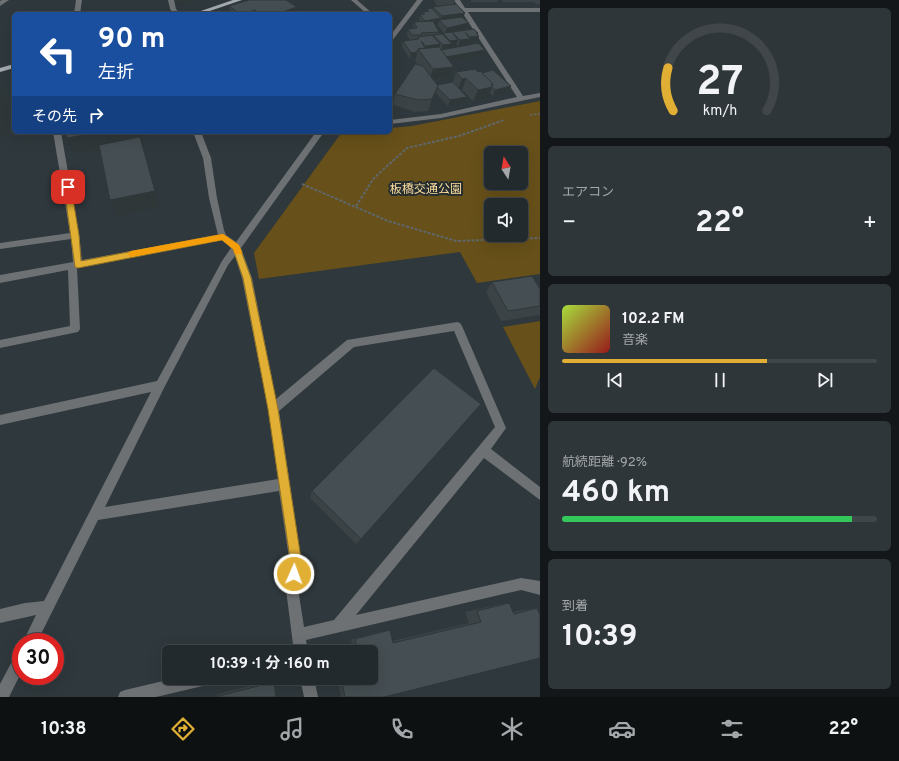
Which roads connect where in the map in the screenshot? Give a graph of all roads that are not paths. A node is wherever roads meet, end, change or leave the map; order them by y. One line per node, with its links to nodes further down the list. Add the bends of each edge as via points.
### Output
1 (6, 0): 8 (street)
2 (79, 0): 11 (street)
3 (172, 0): 12 (street)
4 (239, 0): 13 (main road)
5 (354, 0): 14 (street)
6 (420, 0): 15 (street)
7 (456, 0): 9 (street)
8 (0, 4)
9 (463, 10): 10 (street); 19 (street)
10 (540, 10)
11 (77, 12)
12 (176, 12)
13 (206, 12)
14 (368, 12)
15 (392, 35)
16 (12, 67): 17 (main road)
17 (0, 70)
18 (540, 95): 19 (street)
19 (521, 98): 20 (street, via 441,116)
20 (392, 122)
21 (57, 134): 24 (street)
22 (199, 134): 25 (street, via 207,158 213,198)
23 (319, 134): 27 (street)
24 (75, 235): 26 (street); 28 (street)
25 (223, 237): 27 (street); 28 (street)
26 (0, 246)
27 (236, 247): 31 (street); 32 (street, via 247,278)
28 (75, 265): 29 (street); 30 (street, via 74,329)
29 (0, 279)
30 (0, 344)
31 (160, 385): 33 (street); 37 (street)
32 (273, 409): 34 (street, via 351,343 457,326 501,428); 35 (street)
33 (0, 420)
34 (484, 451): 36 (street); 41 (street)
35 (284, 484): 37 (street); 43 (street, via 296,565 291,582)
36 (540, 494)
37 (96, 514): 39 (street)
38 (540, 588): 41 (street, via 521,584)
39 (49, 607): 40 (street); 42 (street)
40 (0, 616)
41 (340, 625): 43 (street)
42 (35, 633)
43 (299, 635): 44 (street)
44 (300, 645)
45 (12, 676): 48 (street)
46 (177, 685): 49 (street)
47 (308, 685): 50 (street)
48 (1, 697)
49 (125, 697)
50 (311, 697)

